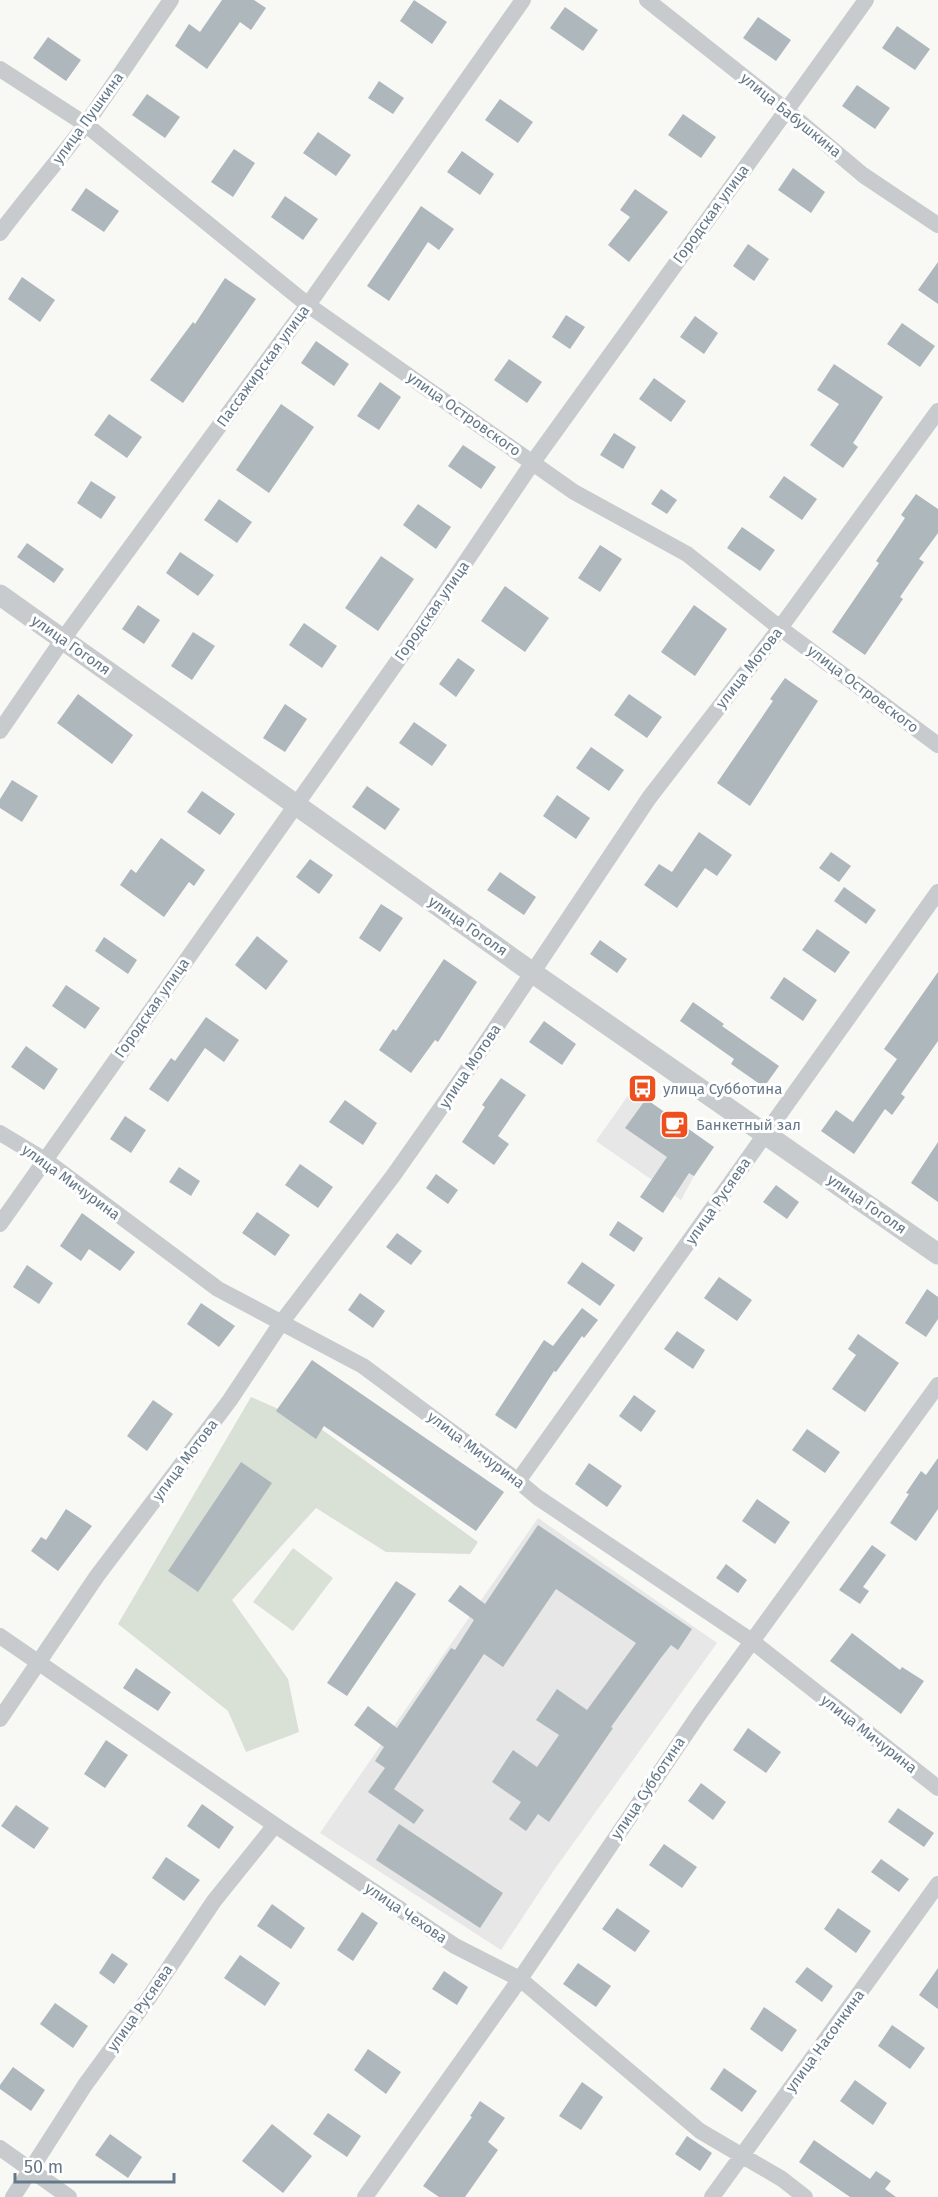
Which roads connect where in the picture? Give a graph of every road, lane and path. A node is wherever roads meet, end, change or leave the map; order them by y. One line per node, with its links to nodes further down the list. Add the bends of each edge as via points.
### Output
1 (171, 0): 7 (street, улица Пушкина)
2 (524, 0): 10 (street, Пассажирская улица)
3 (647, 0): 6 (street, улица Бабушкина)
4 (866, 0): 6 (street, Городская улица)
5 (0, 69): 7 (street, улица Островского)
6 (786, 110): 8 (street, улица Бабушкина, via 863,175); 12 (street, Городская улица)
7 (85, 124): 9 (street, улица Пушкина); 10 (street, улица Островского)
8 (938, 225)
9 (0, 233)
10 (308, 305): 12 (street, улица Островского); 15 (street, Пассажирская улица)
11 (938, 411): 14 (street, улица Мотова)
12 (533, 462): 14 (street, улица Островского, via 574,492 687,554); 18 (street, Городская улица)
13 (0, 595): 15 (street, улица Гоголя)
14 (780, 628): 17 (street, улица Островского); 20 (street, улица Мотова, via 648,798)
15 (63, 639): 16 (street, Пассажирская улица); 18 (street, улица Гоголя)
16 (0, 731)
17 (938, 745)
18 (295, 804): 20 (street, улица Гоголя); 23 (street, Городская улица)
19 (938, 892): 22 (street, улица Русяева)
20 (533, 973): 22 (street, улица Гоголя); 26 (street, улица Мотова, via 393,1176)
21 (0, 1133): 23 (street, улица Мичурина)
22 (766, 1133): 25 (street, улица Гоголя); 28 (street, улица Русяева)
23 (45, 1160): 24 (street, Городская улица); 26 (street, улица Мичурина, via 218,1289)
24 (0, 1224)
25 (938, 1254)
26 (281, 1323): 28 (street, улица Мичурина, via 363,1366); 31 (street, улица Мотова, via 230,1400 97,1576)
27 (938, 1385): 30 (street, улица Субботина)
28 (518, 1481): 30 (street, улица Мичурина)
29 (0, 1636): 31 (street, улица Чехова)
30 (753, 1642): 33 (street, улица Мичурина); 36 (street, улица Субботина, via 700,1713)
31 (40, 1664): 32 (street, улица Мотова); 34 (street, улица Чехова)
32 (0, 1719)
33 (938, 1788)
34 (275, 1825): 36 (street, улица Чехова, via 455,1946); 39 (street, улица Русяева, via 214,1901)
35 (938, 1884): 38 (street, улица Насонкина)
36 (520, 1978): 38 (street, улица Чехова, via 700,2131); 42 (street, улица Субботина)
37 (0, 2148): 39 (street)
38 (741, 2156): 43 (street, улица Насонкина); 44 (street, улица Чехова)
39 (32, 2170): 40 (street, улица Русяева); 41 (street)
40 (13, 2197)
41 (69, 2197)
42 (365, 2197)
43 (712, 2197)
44 (805, 2197)

